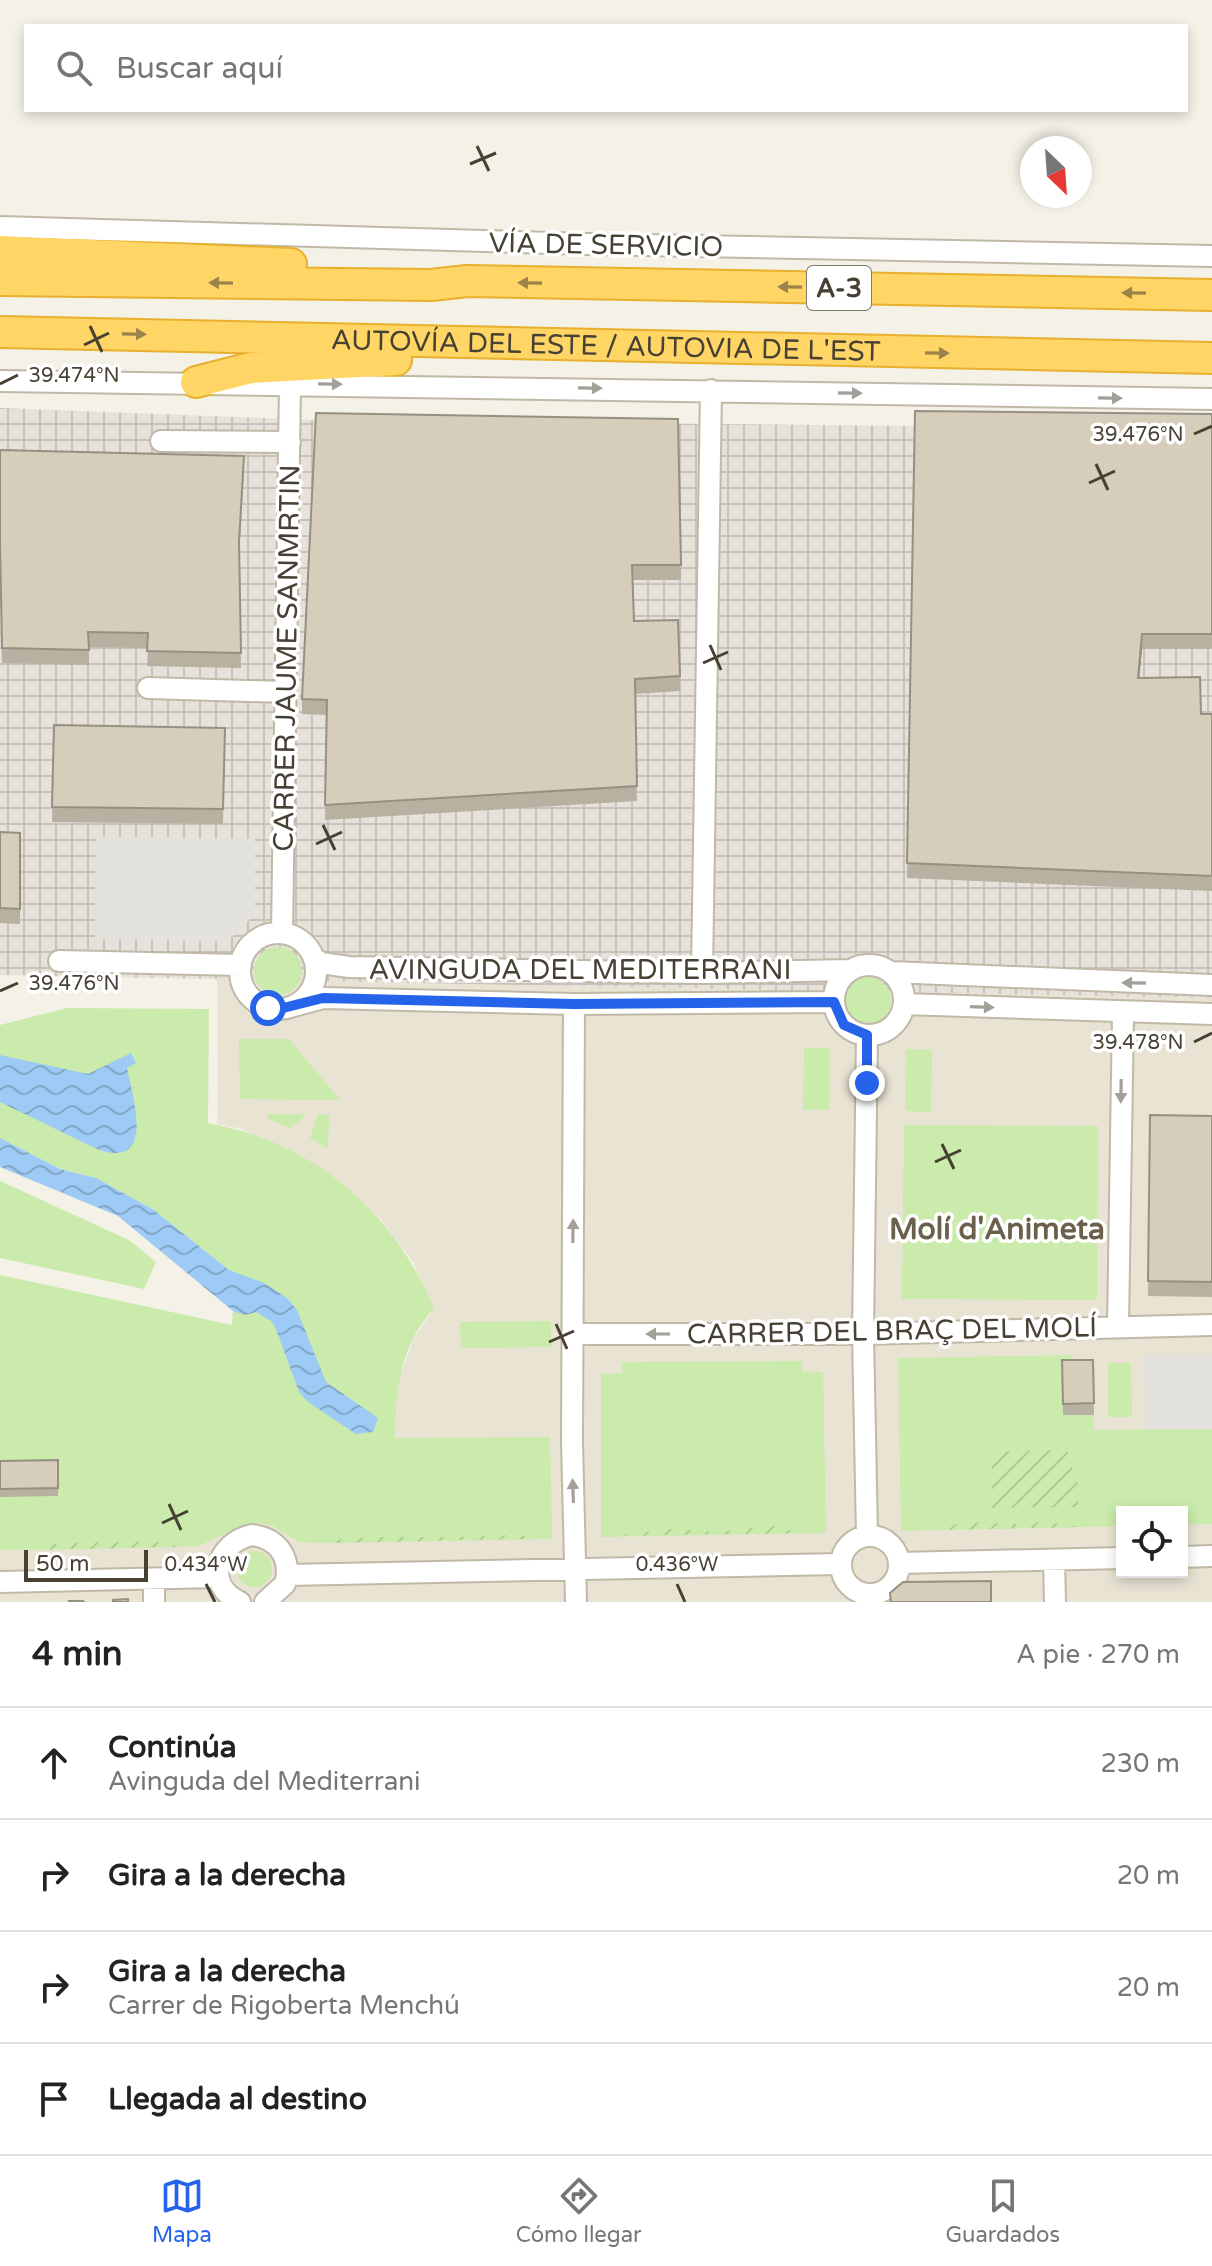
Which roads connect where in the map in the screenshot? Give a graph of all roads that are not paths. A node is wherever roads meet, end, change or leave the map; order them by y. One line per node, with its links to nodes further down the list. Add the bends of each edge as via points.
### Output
1 (0, 227): 3 (street, VÍA DE SERVICIO)
2 (0, 251): 5 (highway, via 432,269)
3 (1212, 256)
4 (0, 280): 5 (highway, AUTOVÍA DEL ESTE / AUTOVIA DE L'EST / A-3, one-way to 4, via 431,285)
5 (467, 281): 6 (highway, AUTOVÍA DEL ESTE / AUTOVIA DE L'EST / A-3, one-way to 5)
6 (1212, 295)
7 (0, 332): 8 (highway, AUTOVÍA DEL ESTE / AUTOVIA DE L'EST / A-3, one-way to 8, via 589,342)
8 (663, 348): 9 (highway, AUTOVÍA DEL ESTE / AUTOVIA DE L'EST / A-3, one-way to 9); 11 (highway, via 592,362 360,359 251,368)
9 (1212, 358)
10 (0, 381): 11 (street)
11 (196, 382): 12 (street)
12 (290, 383): 13 (street, one-way to 13); 16 (street, CARRER JAUME SANMRTIN)
13 (711, 390): 14 (street, one-way to 14); 25 (street)
14 (1212, 399)
15 (161, 441): 16 (street)
16 (290, 442): 18 (street, CARRER JAUME SANMRTIN)
17 (148, 688): 18 (street)
18 (284, 692): 19 (street, CARRER JAUME SANMRTIN)
19 (282, 933): 20 (street, via 301,941); 22 (street, via 260,938)
20 (313, 957): 25 (street, AVINGUDA DEL MEDITERRANI, via 349,967); 30 (street, via 315,981)
21 (59, 961): 22 (street)
22 (241, 965): 30 (street, via 249,996 268,1008)
23 (850, 970): 24 (street, via 871,964); 25 (street, AVINGUDA DEL MEDITERRANI); 27 (street, via 838,983)
24 (891, 972): 26 (street, one-way to 24); 29 (street, via 903,990)
25 (702, 973)
26 (1212, 985)
27 (834, 1002): 28 (street, AVINGUDA DEL MEDITERRANI); 33 (street, via 844,1025)
28 (574, 1004): 30 (street, AVINGUDA DEL MEDITERRANI, via 323,998); 36 (street, one-way to 28)
29 (904, 1004): 31 (street, one-way to 31); 33 (street, via 888,1030)
30 (290, 1007)
31 (1123, 1013): 32 (street); 35 (street, one-way to 35)
32 (1212, 1014)
33 (867, 1035): 37 (street)
34 (1212, 1325): 35 (street, CARRER DEL BRAÇ DEL MOLÍ)
35 (1118, 1326): 37 (street, CARRER DEL BRAÇ DEL MOLÍ)
36 (572, 1334): 37 (street, CARRER DEL BRAÇ DEL MOLÍ, one-way to 36); 45 (street, one-way to 36)
37 (863, 1334): 38 (street)
38 (867, 1536): 43 (street, via 889,1542); 44 (street, via 846,1548)
39 (1212, 1556): 40 (street)
40 (1188, 1557)
41 (1116, 1558): 42 (street)
42 (1054, 1560): 43 (street); 55 (street)
43 (900, 1563): 50 (street, via 895,1580)
44 (841, 1564): 45 (street); 50 (street, via 846,1581)
45 (576, 1569): 46 (street); 54 (street)
46 (287, 1575): 47 (street, via 282,1551 264,1536 252,1535 240,1537 222,1553); 53 (street, via 279,1592)
47 (218, 1577): 48 (street); 52 (street, via 227,1594)
48 (154, 1579): 49 (street); 51 (street)
49 (0, 1582)
50 (866, 1598)
51 (154, 1602)
52 (240, 1602)
53 (265, 1602)
54 (576, 1602)
55 (1055, 1602)

